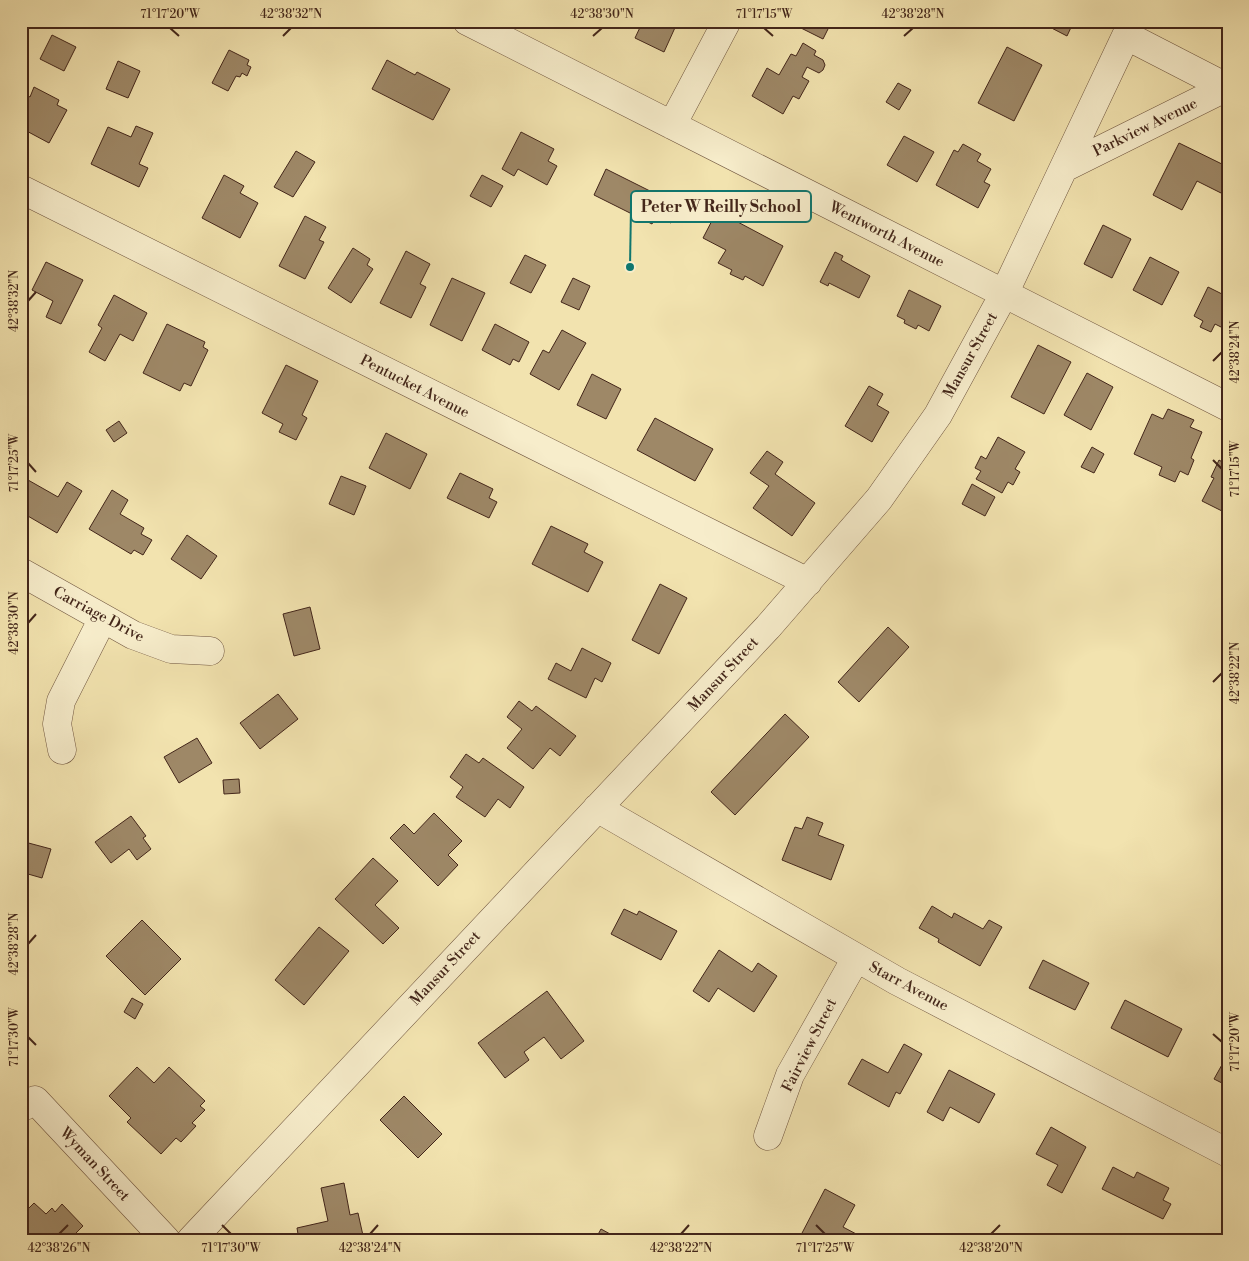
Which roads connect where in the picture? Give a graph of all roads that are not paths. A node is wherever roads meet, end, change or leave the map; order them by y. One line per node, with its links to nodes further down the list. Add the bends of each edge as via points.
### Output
1 (467, 21): 5 (street, Wentworth Avenue)
2 (727, 21): 5 (street)
3 (1130, 28): 4 (street, Parkview Avenue); 6 (street, Mansur Street)
4 (1227, 87): 6 (street, Parkview Avenue)
5 (672, 125): 8 (street, Wentworth Avenue)
6 (1064, 168): 8 (street, Mansur Street)
7 (21, 189): 11 (street, Pentucket Avenue)
8 (1004, 294): 9 (street, Wentworth Avenue); 11 (street, Mansur Street, via 938,415 879,499)
9 (1228, 407)
10 (21, 572): 12 (street, Carriage Drive)
11 (808, 582): 15 (street, Mansur Street)
12 (103, 618): 13 (street, Carriage Drive, via 133,635 172,649); 14 (street, via 61,702 57,724)
13 (210, 652)
14 (62, 750)
15 (596, 808): 16 (street, Starr Avenue); 21 (street, Mansur Street)
16 (856, 958): 18 (street, Fairview Street, via 790,1075); 19 (street, Starr Avenue)
17 (21, 1108): 20 (street, Wyman Street, via 35,1100)
18 (768, 1136)
19 (1228, 1153)
20 (166, 1240)
21 (190, 1240)

